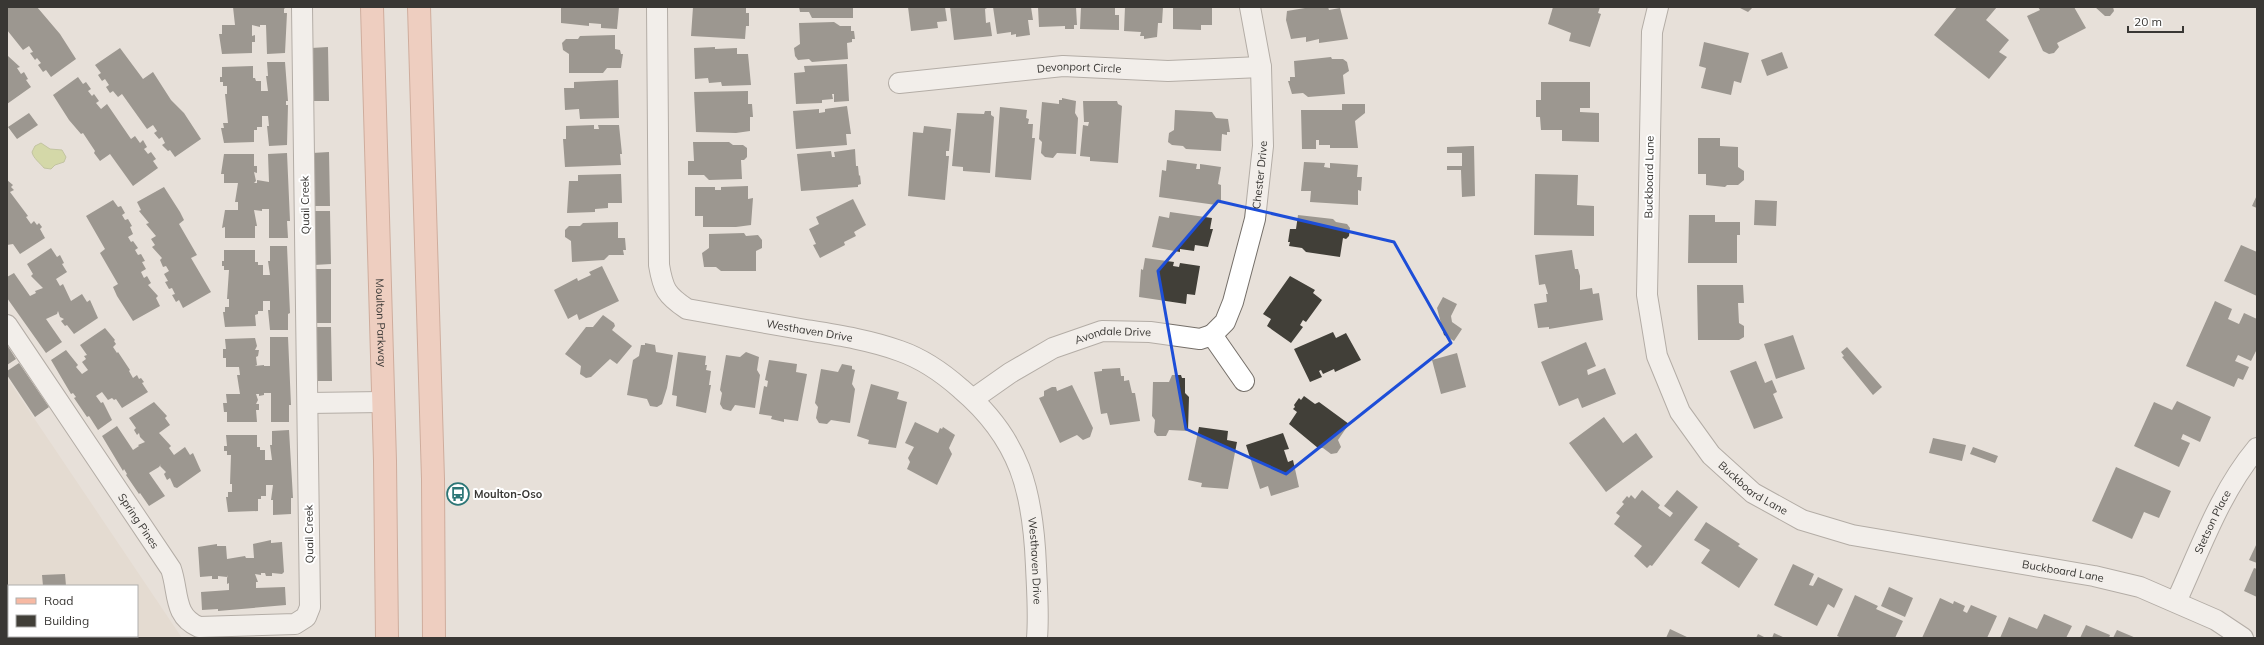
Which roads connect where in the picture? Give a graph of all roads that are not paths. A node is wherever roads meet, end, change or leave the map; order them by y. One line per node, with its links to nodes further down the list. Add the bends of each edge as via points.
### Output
1 (302, 7): 14 (street, Quail Creek)
2 (372, 7): 13 (main road, Moulton Parkway)
3 (419, 7): 19 (main road)
4 (657, 7): 12 (street, Westhaven Drive, via 660,265 663,286 671,299 687,309 850,338 901,351 940,370)
5 (1250, 7): 7 (street, Chester Drive)
6 (1658, 7): 16 (street, Buckboard Lane, via 1652,32 1647,295 1657,356 1680,412 1711,456 1753,493 1802,520 1852,535 2094,576 2140,587)
7 (1261, 66): 8 (street, Devonport Circle, via 1168,71 1063,66); 10 (street, Chester Drive, via 1263,146 1255,219 1233,302 1225,322)
8 (899, 83)
9 (7, 325): 17 (street, Spring Pines, via 171,569 180,608 185,618 199,627 295,624)
10 (1212, 335): 11 (street); 12 (street, Avondale Drive, via 1200,339 1150,332 1102,331 1053,348 1010,372)
11 (1244, 381)
12 (973, 399): 20 (street, Westhaven Drive, via 1005,437 1020,465 1030,497 1034,524)
13 (383, 402): 14 (street); 18 (main road, Moulton Parkway)
14 (308, 404): 17 (street, Quail Creek, via 310,607)
15 (2257, 448): 16 (street, Stetson Place, via 2224,498)
16 (2176, 602): 21 (street, Buckboard Lane, via 2216,620)
17 (306, 617)
18 (387, 638)
19 (434, 638)
20 (1037, 638)
21 (2243, 638)

